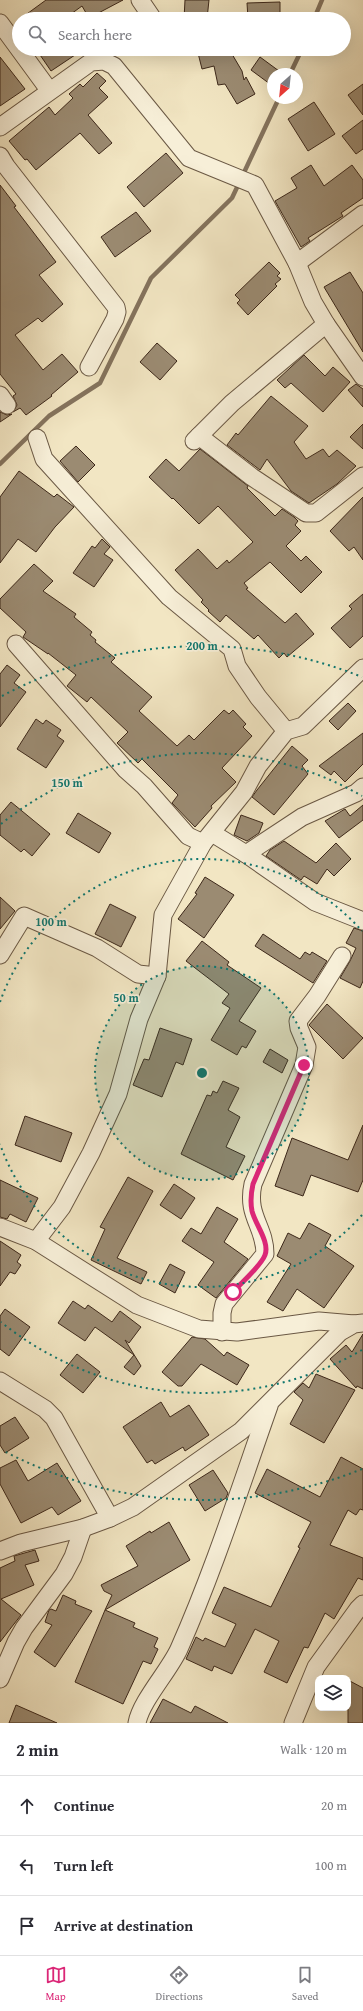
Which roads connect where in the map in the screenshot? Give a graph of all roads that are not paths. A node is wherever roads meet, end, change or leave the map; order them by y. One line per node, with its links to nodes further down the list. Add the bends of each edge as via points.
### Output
1 (140, 0): 2 (street)
2 (148, 12)
3 (0, 24): 4 (street)
4 (12, 40)
5 (24, 56): 6 (street)
6 (49, 90): 7 (street); 10 (street, via 91,62 104,61 114,66 189,158 255,185)
7 (0, 127)
8 (0, 156): 12 (street, via 116,307 115,319)
9 (363, 214): 10 (street)
10 (297, 264): 11 (street, via 313,302)
11 (326, 324): 13 (street); 15 (street, via 232,403 196,438 306,513 316,513)
12 (89, 367)
13 (363, 377)
14 (37, 438): 18 (street, via 44,459 169,597 232,649 237,666)
15 (363, 476)
16 (16, 644): 20 (street, via 126,770 144,786 188,836)
17 (363, 668): 18 (street, via 303,726)
18 (286, 731): 20 (street, via 258,766 244,792)
19 (363, 787): 21 (street, via 356,793 302,817)
20 (208, 838): 21 (street); 25 (street, via 163,915)
21 (246, 854): 22 (street, via 315,902)
22 (363, 921)
23 (0, 955): 25 (street, via 24,916 97,948 138,974)
24 (342, 956): 29 (street, via 298,1021 306,1047 304,1065 253,1184 250,1197 252,1213 265,1245 265,1254 224,1304)
25 (157, 976): 27 (street, via 139,1019 118,1094 91,1153 62,1207)
26 (0, 1227): 27 (street)
27 (36, 1241): 29 (street, via 137,1305 199,1328)
28 (359, 1324): 29 (street, via 318,1321); 31 (street, via 340,1332)
29 (222, 1332)
30 (0, 1381): 32 (street, via 45,1409 54,1418)
31 (270, 1402): 32 (street, via 241,1431 217,1449 133,1507); 37 (street, via 215,1562 176,1656 143,1708)
32 (110, 1518): 33 (street)
33 (83, 1528): 34 (street, via 21,1543); 36 (street, via 64,1574 24,1628)
34 (0, 1551)
35 (363, 1604): 38 (street, via 316,1667)
36 (0, 1679)
37 (137, 1723)
38 (293, 1723)

